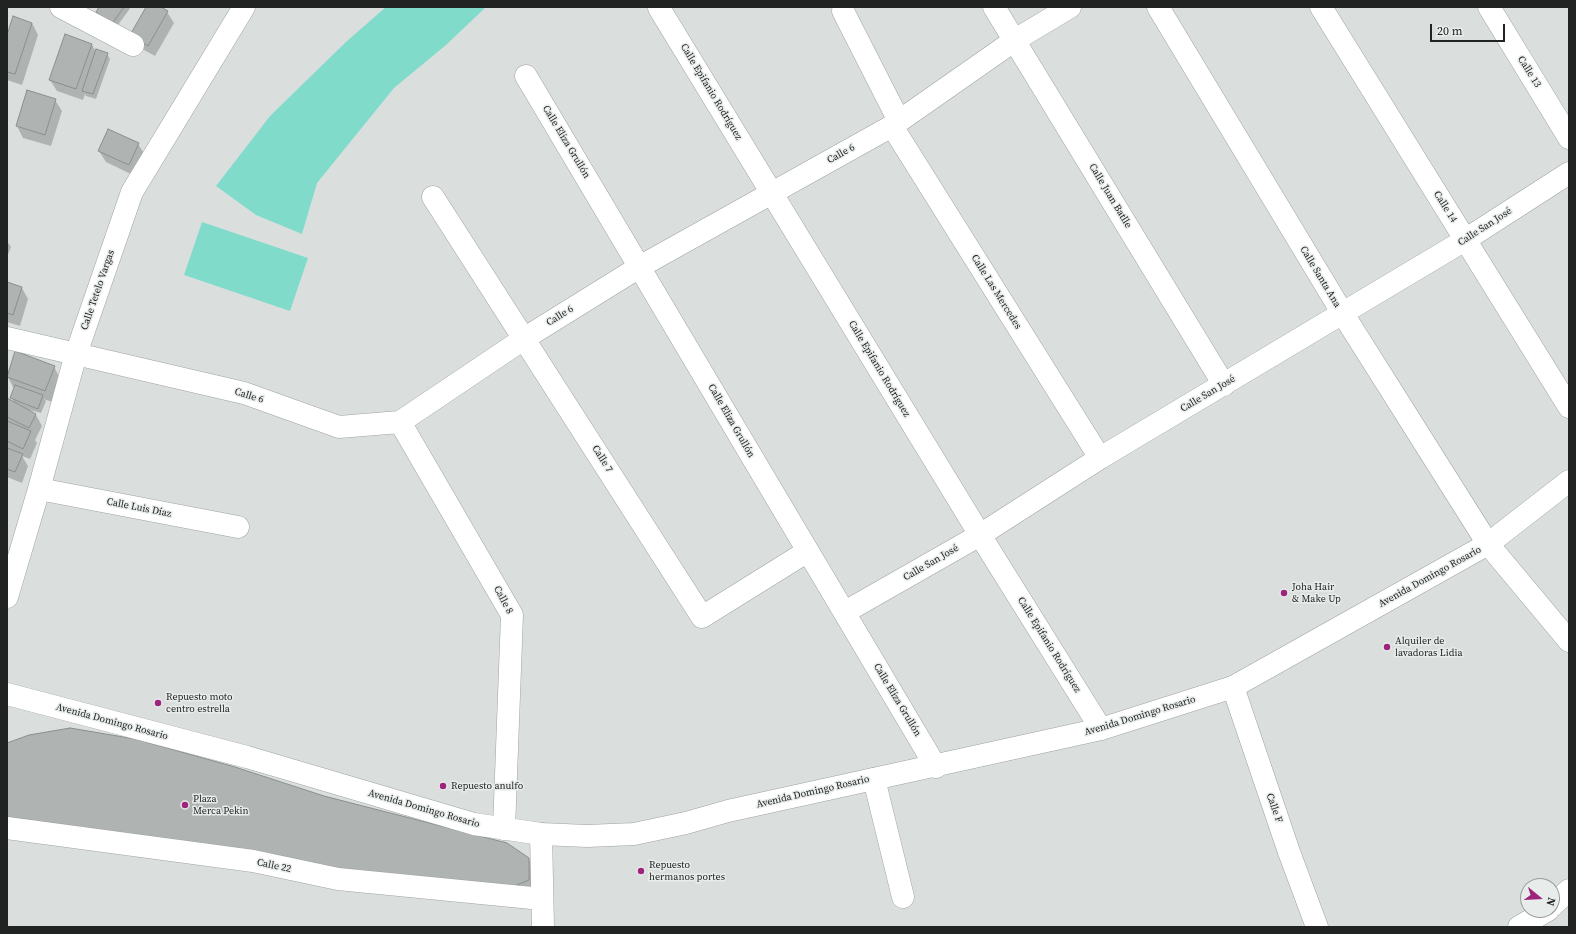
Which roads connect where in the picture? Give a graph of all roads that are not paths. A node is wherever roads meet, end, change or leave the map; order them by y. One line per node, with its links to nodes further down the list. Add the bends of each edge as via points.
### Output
1 (61, 7): 11 (street)
2 (244, 7): 23 (street, Calle Tetelo Vargas, via 132,192)
3 (994, 7): 10 (street, Calle Juan Batlle)
4 (1070, 7): 10 (street, Calle 6)
5 (1158, 7): 20 (street, Calle Santa Ana)
6 (1321, 7): 18 (street, Calle 14)
7 (1489, 7): 14 (street, Calle 13)
8 (659, 8): 16 (street, Calle Epifanio Rodríguez)
9 (843, 11): 13 (street, Calle Las Mercedes)
10 (1015, 40): 13 (street, Calle 6); 24 (street, Calle Juan Batlle)
11 (133, 45)
12 (526, 76): 19 (street, Calle Eliza Grullón)
13 (896, 123): 16 (street, Calle 6); 27 (street, Calle Las Mercedes)
14 (1569, 138)
15 (1569, 173): 18 (street, Calle San José)
16 (772, 193): 19 (street, Calle 6); 31 (street, Calle Epifanio Rodríguez)
17 (433, 197): 22 (street, Calle 7)
18 (1465, 240): 20 (street, Calle San José); 25 (street, Calle 14)
19 (641, 266): 22 (street, Calle 6); 33 (street, Calle Eliza Grullón)
20 (1343, 314): 24 (street, Calle San José); 32 (street, Calle Santa Ana)
21 (7, 338): 23 (street, Calle 6)
22 (525, 338): 26 (street, Calle 6); 33 (street, Calle 7, via 702,617)
23 (76, 354): 26 (street, Calle 6, via 244,393 339,427); 29 (street, Calle Tetelo Vargas)
24 (1224, 385): 27 (street, Calle San José)
25 (1569, 407)
26 (400, 422): 43 (street, Calle 8, via 512,615)
27 (1100, 458): 31 (street, Calle San José)
28 (1569, 481): 32 (street, Avenida Domingo Rosario)
29 (39, 489): 30 (street, Calle Luis Díaz); 34 (street, Calle Tetelo Vargas)
30 (238, 527)
31 (980, 535): 35 (street, Calle San José); 39 (street, Calle Epifanio Rodríguez)
32 (1488, 544): 36 (street, Calle Santa Ana); 37 (street, Avenida Domingo Rosario)
33 (808, 551): 35 (street, Calle Eliza Grullón)
34 (7, 597)
35 (845, 612): 40 (street, Calle Eliza Grullón)
36 (1569, 642)
37 (1233, 687): 39 (street, Avenida Domingo Rosario); 51 (street, Calle F)
38 (7, 694): 43 (street, Avenida Domingo Rosario, via 247,757 474,824)
39 (1101, 730): 40 (street, Avenida Domingo Rosario)
40 (936, 766): 41 (street, Avenida Domingo Rosario)
41 (874, 779): 44 (street, Avenida Domingo Rosario, via 634,834); 46 (street)
42 (7, 828): 48 (street, Calle 22, via 253,861 338,879)
43 (504, 829): 44 (street, Avenida Domingo Rosario)
44 (541, 834): 48 (street)
45 (1569, 890): 47 (street)
46 (903, 897)
47 (1560, 898)
48 (542, 899): 50 (street)
49 (1534, 918): 52 (street)
50 (543, 927)
51 (1317, 927)
52 (1518, 927)

